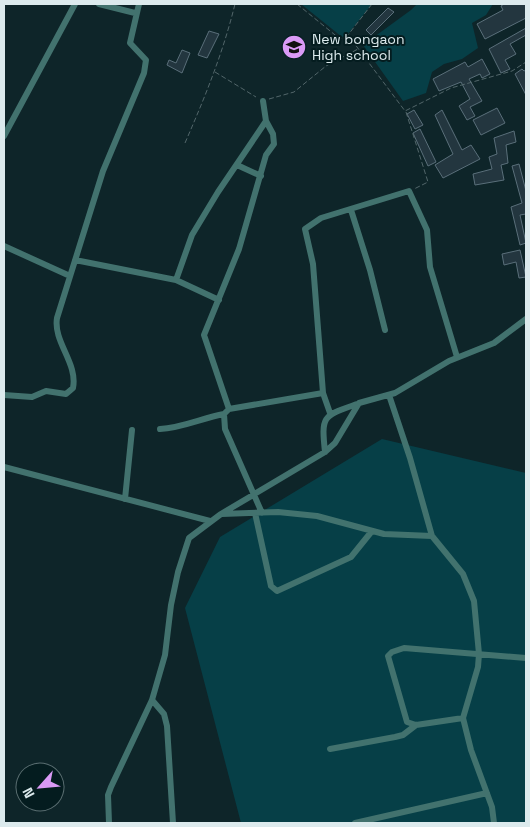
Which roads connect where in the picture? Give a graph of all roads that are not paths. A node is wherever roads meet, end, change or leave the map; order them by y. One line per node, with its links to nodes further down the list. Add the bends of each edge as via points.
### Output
1 (75, 4): 7 (street)
2 (99, 4): 4 (street)
3 (139, 4): 4 (street)
4 (136, 13): 12 (street, via 130,43 144,56 146,66 103,171)
5 (263, 101): 6 (street)
6 (266, 121): 8 (street); 9 (street, via 274,144 266,156)
7 (4, 136)
8 (237, 165): 9 (street); 14 (street, via 192,235)
9 (261, 176): 15 (street, via 239,249)
10 (351, 210): 17 (street); 18 (street, via 409,192 427,230 430,267); 19 (street, via 321,218 305,229 313,264)
11 (4, 246): 13 (street)
12 (75, 260): 13 (street); 14 (street)
13 (70, 276): 20 (street, via 56,323 73,370 73,388 66,394 46,391 32,397)
14 (176, 280): 15 (street)
15 (219, 300): 23 (street, via 204,336)
16 (526, 319): 18 (street, via 494,343)
17 (385, 330)
18 (456, 357): 21 (street)
19 (323, 393): 23 (street); 24 (street)
20 (4, 395)
21 (388, 395): 22 (street); 35 (street)
22 (359, 403): 24 (street); 27 (street, via 335,443)
23 (227, 412): 25 (street, via 181,427); 29 (street, via 225,429)
24 (330, 413): 27 (street, via 323,429)
25 (160, 429)
26 (132, 430): 30 (street)
27 (325, 452): 29 (street)
28 (4, 467): 30 (street)
29 (253, 493): 31 (street); 32 (street)
30 (125, 499): 33 (street)
31 (259, 513): 32 (street); 34 (street, via 317,516); 34 (street, via 271,586 277,591 351,557)
32 (221, 514): 33 (street)
33 (210, 521): 38 (street, via 187,542 171,606 165,655)
34 (372, 531): 35 (street)
35 (432, 536): 36 (street, via 463,574 469,587 474,601)
36 (479, 654): 37 (street); 39 (street); 40 (street, via 404,648 388,656 404,718)
37 (526, 658)
38 (152, 700): 43 (street, via 108,795); 44 (street, via 164,714 167,726)
39 (463, 718): 40 (street); 42 (street)
40 (416, 724): 41 (street, via 403,735)
41 (330, 749)
42 (487, 793): 45 (street); 46 (street)
43 (109, 823)
44 (174, 823)
45 (355, 823)
46 (494, 823)

